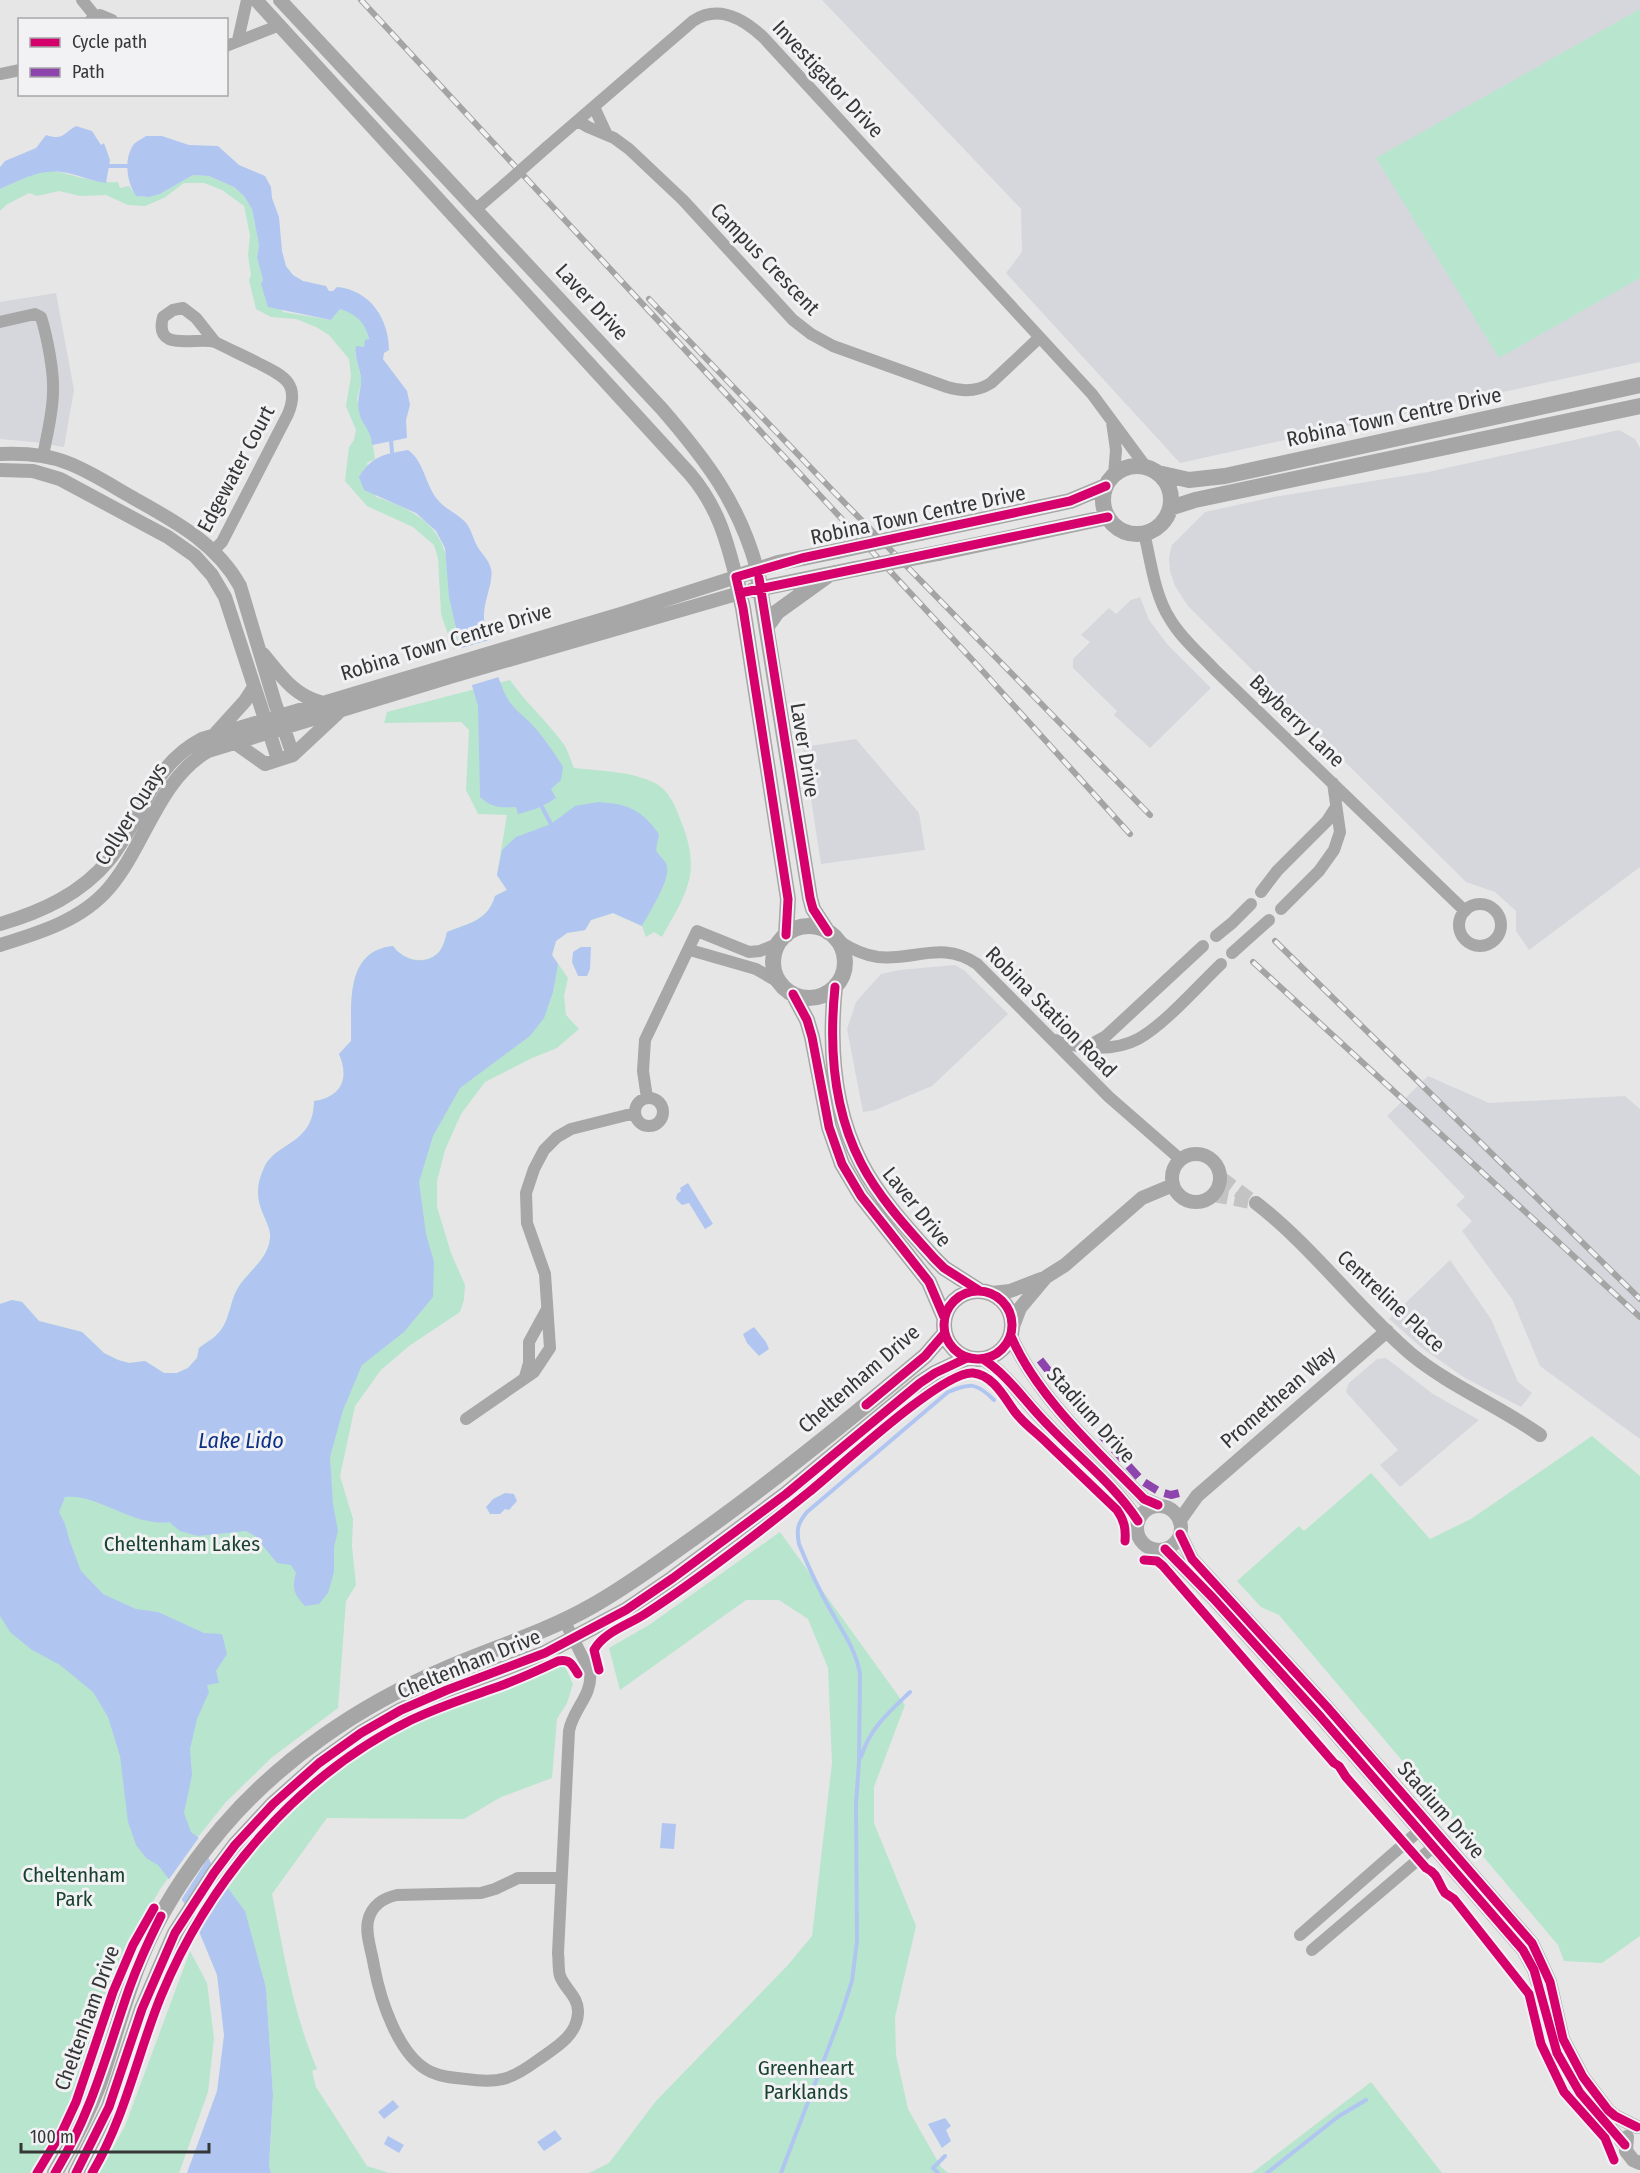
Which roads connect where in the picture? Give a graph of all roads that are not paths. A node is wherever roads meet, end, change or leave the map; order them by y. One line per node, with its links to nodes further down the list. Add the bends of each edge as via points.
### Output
1 (82, 0): 5 (street)
2 (247, 0): 8 (street)
3 (255, 0): 7 (street, Laver Drive)
4 (280, 0): 14 (street, Laver Drive)
5 (93, 18): 6 (street)
6 (109, 18)
7 (280, 25): 8 (street); 32 (street, Laver Drive, via 699,484 720,522)
8 (232, 43)
9 (18, 70): 10 (street)
10 (0, 74)
11 (594, 107): 12 (street, Investigator Drive); 13 (street); 16 (street, Investigator Drive, via 700,17 715,13 739,18 764,38)
12 (578, 120): 13 (street, Campus Crescent); 14 (street, Investigator Drive, bridge)
13 (607, 135): 16 (street, Campus Crescent, via 629,149 670,187 793,320 820,340 965,391 991,383)
14 (476, 209): 30 (street, Laver Drive, via 700,453 738,515)
15 (0, 322): 22 (street, via 35,314 41,317 45,328 53,390)
16 (1039, 338): 20 (street, Investigator Drive)
17 (215, 342): 29 (street, Edgewater Court, via 285,378 293,398 222,542)
18 (1640, 385): 24 (main road, Robina Town Centre Drive, via 1225,476 1189,480)
19 (1640, 406): 26 (main road, Robina Town Centre Drive)
20 (1111, 418): 24 (street, Investigator Drive); 25 (street, Investigator Drive, via 1116,450)
21 (0, 454): 22 (street)
22 (43, 456): 29 (street, via 89,473 188,529)
23 (0, 470): 37 (street, via 33,471 60,479 168,537 195,556 225,597)
24 (1152, 470): 25 (main road, via 1124,468); 26 (main road, via 1169,489)
25 (1110, 481): 27 (main road, via 1103,496); 30 (main road, Robina Town Centre Drive, bridge, via 1070,501)
26 (1170, 508): 28 (main road, via 1160,524)
27 (1108, 518): 28 (main road, via 1124,531); 31 (main road, Robina Town Centre Drive, bridge)
28 (1144, 533): 46 (street, Bayberry Lane, via 1161,602 1180,633)
29 (214, 550): 35 (street, via 240,586)
30 (757, 569): 32 (main road, Robina Town Centre Drive); 33 (main road, Laver Drive)
31 (830, 573): 33 (main road, Robina Town Centre Drive); 34 (main road, via 777,612)
32 (738, 585): 33 (main road, Robina Town Centre Drive); 36 (street, Robina Town Centre Drive); 56 (main road, Laver Drive, via 788,899)
33 (762, 588): 34 (main road, Laver Drive)
34 (767, 626): 54 (main road, Laver Drive, via 810,898 813,909)
35 (260, 650): 38 (street, via 294,690); 40 (street)
36 (452, 670): 38 (street, Robina Town Centre Drive); 39 (street, Robina Town Centre Drive)
37 (254, 687): 41 (street); 42 (street)
38 (321, 703): 40 (street, Collyer Quays)
39 (340, 711): 40 (street, Collyer Quays); 44 (street)
40 (282, 721): 41 (street, Collyer Quays); 44 (street)
41 (266, 726): 42 (street, Collyer Quays); 43 (street, Collyer Quays); 45 (street)
42 (214, 734): 53 (street, Collyer Quays, via 173,757 118,846 95,875 51,905)
43 (234, 742): 45 (street, via 265,764); 57 (street, Collyer Quays, via 208,751 185,767 125,865 101,896 50,928)
44 (293, 755): 45 (street)
45 (278, 759)
46 (1333, 783): 47 (street); 51 (street, Bayberry Lane)
47 (1336, 807): 48 (street); 50 (street, via 1340,832 1334,850)
48 (1261, 892)
49 (1251, 904): 55 (street, bridge)
50 (1281, 909)
51 (1465, 911)
52 (1269, 920): 60 (street, bridge)
53 (0, 924)
54 (833, 936): 56 (main road, via 818,927 807,927 796,929); 63 (main road, via 845,957 845,968); 65 (street, Robina Station Road, via 855,951 879,957 960,954 977,964)
55 (1216, 936)
56 (783, 939): 59 (street, via 750,952 697,932); 62 (main road, via 774,967)
57 (0, 945)
58 (1203, 946): 66 (street, via 1106,1036)
59 (690, 950): 62 (street, via 756,969); 67 (street, via 645,1040)
60 (1232, 953)
61 (1221, 964): 66 (street, via 1162,1021 1136,1040 1114,1047)
62 (780, 983): 64 (main road)
63 (835, 987): 64 (main road, via 815,998); 75 (main road, Laver Drive, via 831,1048 843,1118 861,1163 880,1193 934,1258)
64 (793, 994): 77 (main road, Laver Drive, via 812,1037 829,1127 842,1164 861,1196 929,1282)
65 (1054, 1040): 66 (street); 69 (street, Robina Station Road, via 1109,1097)
66 (1087, 1047)
67 (646, 1098): 68 (street, via 639,1102); 68 (street, via 655,1099 662,1106 659,1122 643,1125)
68 (635, 1113): 76 (street, via 571,1129 544,1150 534,1169 526,1193 527,1223 545,1274)
69 (1180, 1160): 70 (street, via 1172,1172); 72 (street, via 1197,1153 1210,1157 1219,1168 1221,1179 1214,1195 1206,1200)
70 (1173, 1185): 71 (street); 72 (street)
71 (1142, 1198): 72 (street); 74 (street)
72 (1182, 1198)
73 (1256, 1203): 78 (street, Centreline Place)
74 (1046, 1277): 75 (street, via 1010,1291); 79 (street, via 1020,1308)
75 (986, 1292): 77 (main road, via 960,1295); 79 (main road, via 1001,1299 1008,1308)
76 (547, 1309): 82 (street, via 529,1342); 82 (street, via 550,1348 540,1365)
77 (944, 1317): 80 (main road)
78 (1387, 1331): 84 (street, Centreline Place, via 1441,1375); 85 (street, Promethean Way)
79 (1011, 1332): 81 (main road, via 1000,1352); 86 (street, Stadium Drive, via 1027,1369 1057,1407 1144,1499)
80 (944, 1334): 81 (main road, via 957,1353); 91 (main road, Cheltenham Drive, via 925,1356 774,1480 630,1583)
81 (975, 1359): 88 (street, Stadium Drive, via 998,1369 1048,1426 1127,1503); 92 (main road, Cheltenham Drive, via 935,1373 920,1383 786,1494 673,1578 607,1622)
82 (525, 1377): 83 (street)
83 (466, 1419)
84 (1539, 1435)
85 (1197, 1496): 86 (street); 87 (street)
86 (1163, 1506): 87 (street); 88 (street, via 1146,1510)
87 (1180, 1520): 89 (street)
88 (1138, 1521): 90 (street, via 1141,1541 1151,1548)
89 (1180, 1534): 90 (street); 94 (street, Stadium Drive, via 1192,1559 1327,1707)
90 (1165, 1549): 93 (street, Stadium Drive)
91 (564, 1620): 92 (street); 103 (main road, Cheltenham Drive, via 428,1676 367,1708 282,1770 223,1827 161,1916 141,1956 90,2106)
92 (574, 1638): 95 (street, via 591,1679 569,1731); 104 (main road, Cheltenham Drive, via 516,1665 422,1700 369,1728 319,1763 257,1820 202,1890 175,1933 142,2009 109,2107)
93 (1420, 1830): 94 (street, Stadium Drive); 96 (street)
94 (1438, 1843): 97 (street); 100 (street, Stadium Drive, via 1532,1943 1550,1982 1563,2039 1589,2087 1615,2116); 101 (street, Stadium Drive, via 1523,1950 1534,1970 1557,2053 1580,2093)
95 (561, 1878): 95 (street, via 518,1878 481,1893 397,1895 381,1901 371,1913 368,1929 381,1996 409,2053 425,2069 459,2079 505,2080 566,2040 578,2013 576,1999 561,1977)
96 (1364, 1879): 97 (street); 98 (street)
97 (1378, 1894): 99 (street)
98 (1300, 1935)
99 (1312, 1950)
100 (1638, 2127): 101 (street, via 1628,2134)
101 (1625, 2145): 102 (street, Stadium Drive, via 1629,2156)
102 (1640, 2163)
103 (55, 2173)
104 (76, 2173)

